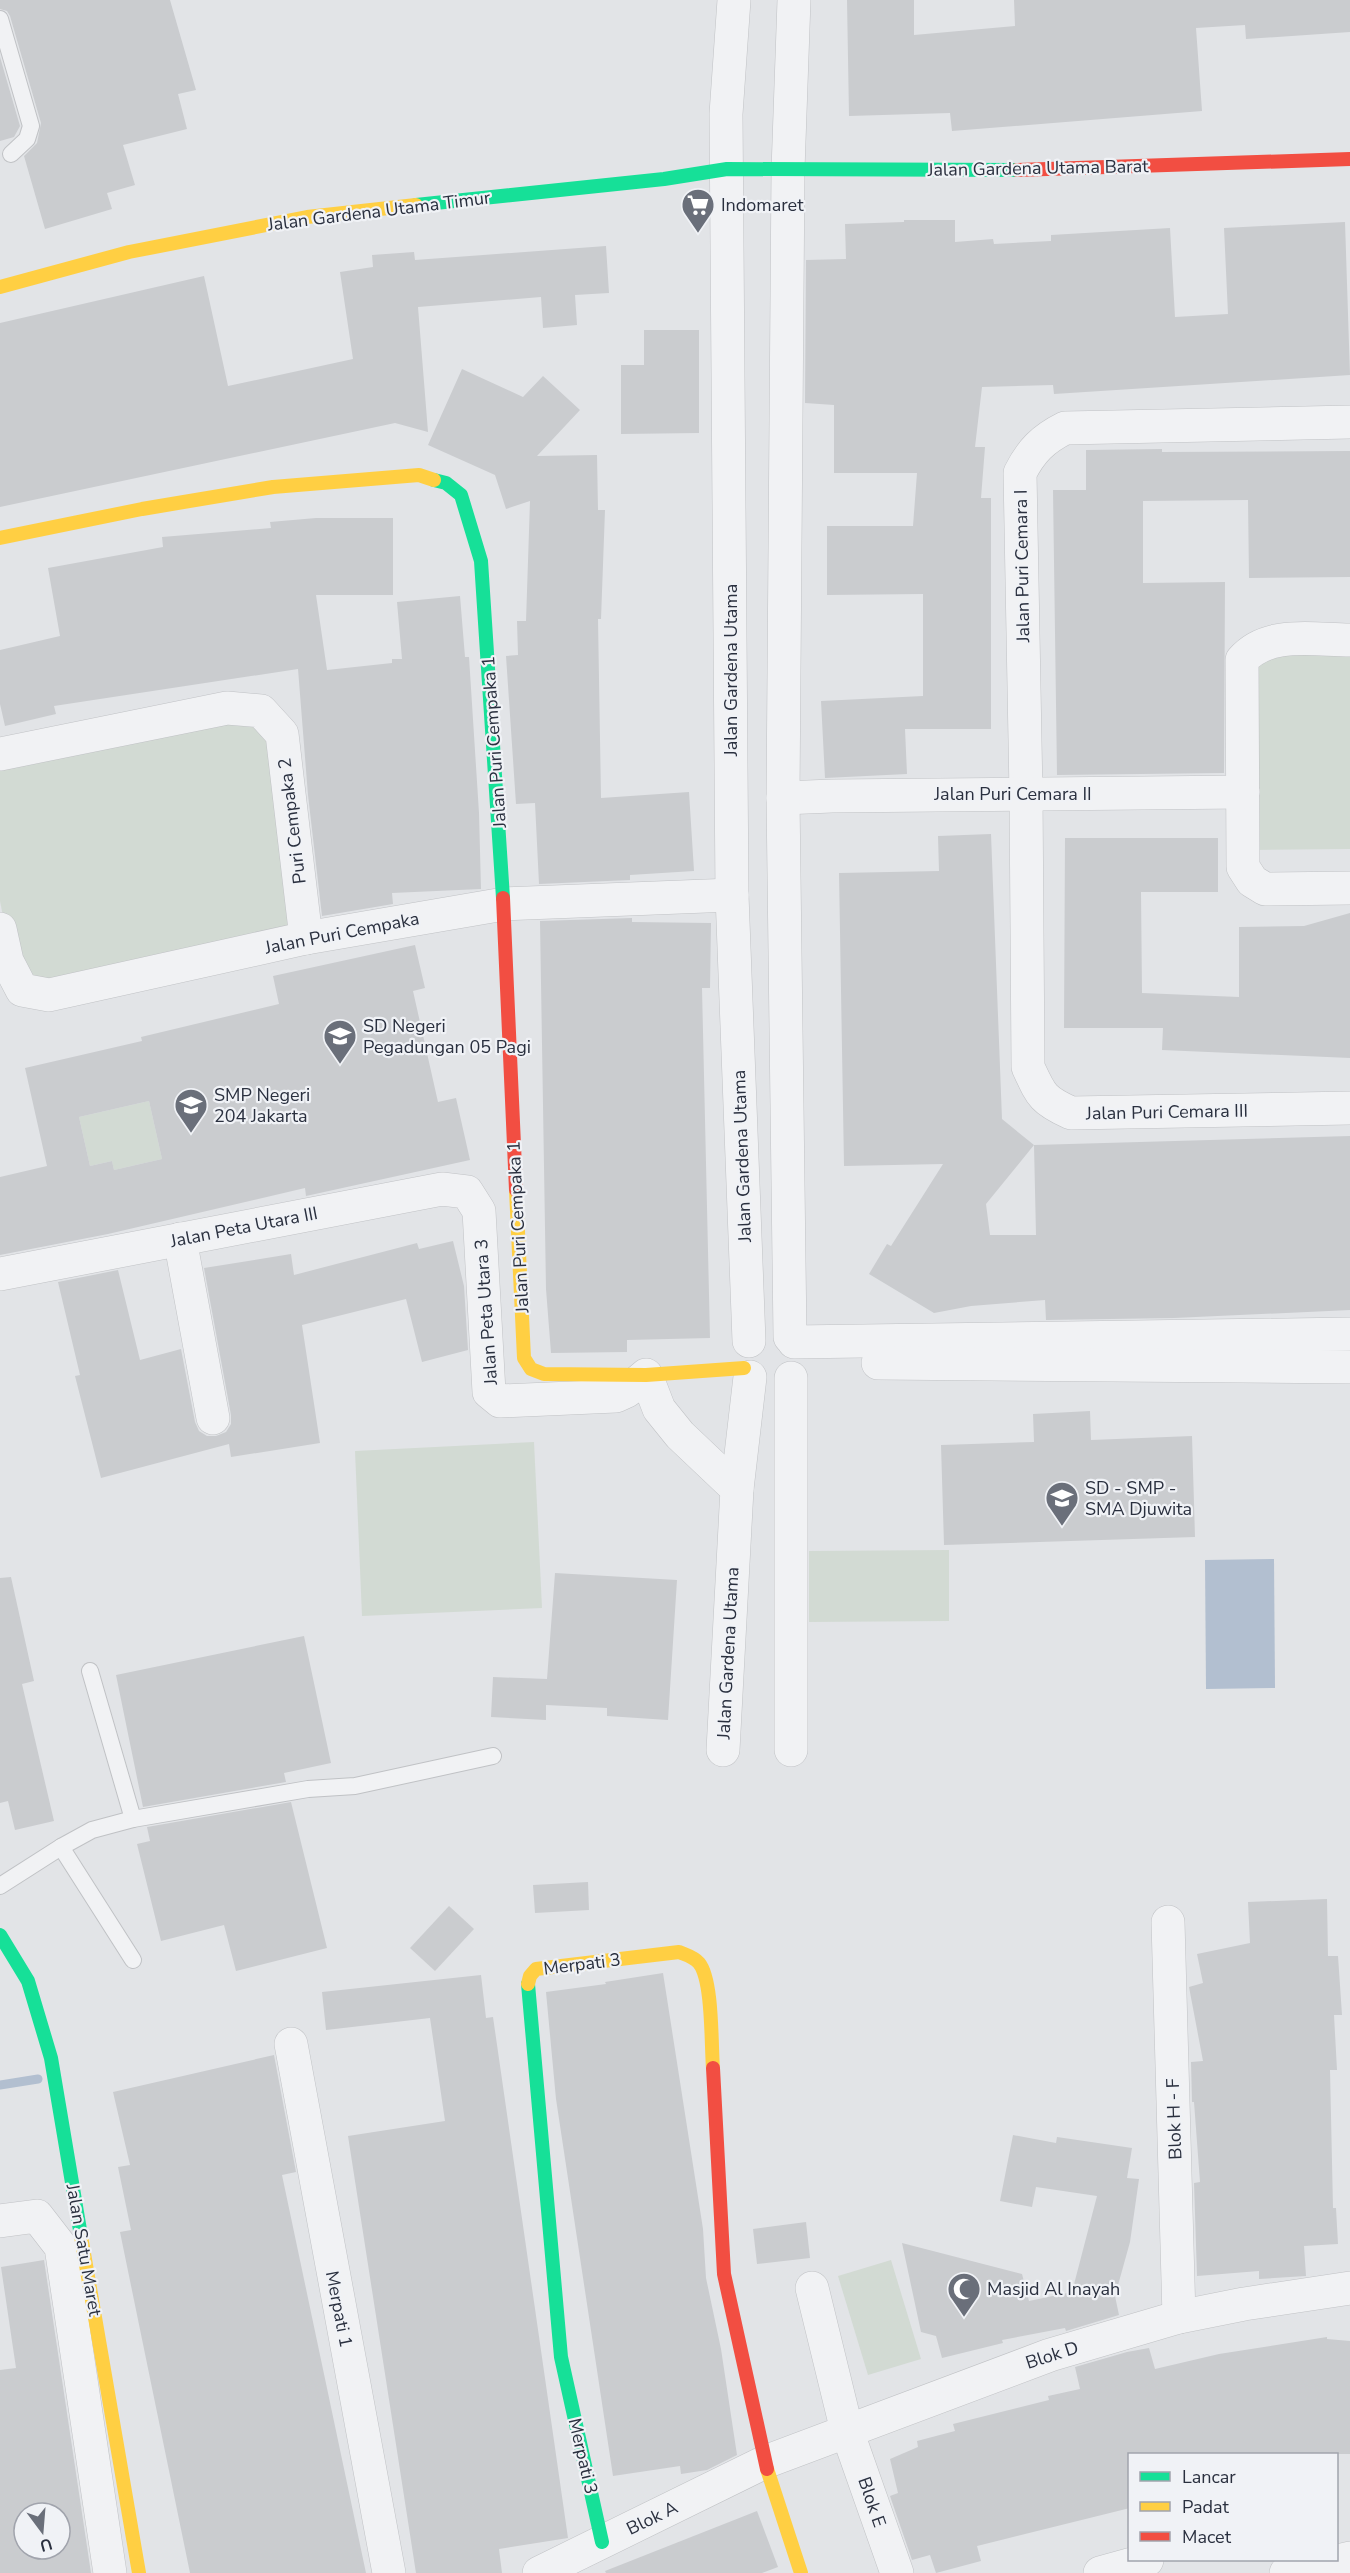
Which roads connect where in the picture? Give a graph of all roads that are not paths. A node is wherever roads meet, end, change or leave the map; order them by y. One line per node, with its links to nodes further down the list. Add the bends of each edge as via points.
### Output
1 (734, 0): 6 (street, Jalan Gardena Utama, via 726,114)
2 (794, 0): 7 (street)
3 (0, 19): 4 (lane, via 31,126 27,139)
4 (10, 153)
5 (1350, 159): 7 (street, Jalan Gardena Utama Barat, via 974,171)
6 (727, 170): 7 (street, Jalan Gardena Utama Barat); 8 (street, Jalan Gardena Utama Timur, via 307,217 129,252); 17 (street, Jalan Gardena Utama)
7 (788, 170): 15 (street)
8 (0, 287)
9 (1350, 422): 14 (street, Jalan Puri Cemara I, via 1065,428 1045,438 1030,453 1020,473)
10 (0, 538): 18 (street, Jalan Puri Cempaka 1, via 273,487 419,475 446,483 461,495 481,561)
11 (1350, 640): 13 (street, via 1274,640 1251,650 1242,660)
12 (0, 753): 20 (street, Puri Cempaka 2, via 227,708 261,711 282,734)
13 (1243, 792): 14 (street, Jalan Puri Cemara II); 16 (street, via 1243,867 1252,881 1265,889)
14 (1026, 794): 15 (street, Jalan Puri Cemara II); 21 (street, Jalan Puri Cemara III, via 1028,1067 1048,1103 1071,1113)
15 (783, 798): 26 (street)
16 (1350, 888)
17 (732, 895): 18 (street, Jalan Puri Cempaka); 27 (street, Jalan Gardena Utama)
18 (504, 904): 20 (street, Jalan Puri Cempaka); 29 (street, Jalan Puri Cempaka 1, via 524,1358 531,1369 544,1374)
19 (0, 929): 20 (street, Jalan Puri Cempaka, via 7,960 22,990 49,995)
20 (306, 938)
21 (1350, 1108)
22 (479, 1211): 23 (street, Jalan Peta Utara III, via 467,1192 442,1189); 29 (street, Jalan Peta Utara 3, via 489,1392 500,1401 616,1396 627,1391)
23 (180, 1239): 24 (street, Jalan Peta Utara III); 30 (street)
24 (0, 1274)
25 (1350, 1334): 26 (street)
26 (794, 1355): 27 (street, via 776,1386 767,1386); 27 (street, via 773,1330 764,1331); 28 (street); 34 (street)
27 (748, 1362): 29 (street, Jalan Puri Cempaka 1); 31 (street, Jalan Gardena Utama)
28 (1350, 1367)
29 (634, 1375): 31 (street, via 680,1435)
30 (213, 1418)
31 (737, 1489): 33 (street, Jalan Gardena Utama)
32 (90, 1671): 36 (lane)
33 (723, 1750)
34 (791, 1750)
35 (493, 1756): 36 (lane, via 356,1786 308,1789)
36 (133, 1819): 37 (lane, via 92,1830)
37 (61, 1847): 38 (lane); 41 (lane)
38 (0, 1887)
39 (1168, 1922): 46 (street, Blok H - F)
40 (0, 1935): 53 (street, Jalan Satu Maret, via 28,1981 51,2058)
41 (133, 1960)
42 (291, 2044): 54 (street, Merpati 1)
43 (0, 2221): 52 (street, via 38,2216 61,2247)
44 (812, 2288): 47 (street, Blok E)
45 (1350, 2288): 46 (street, Blok D)
46 (1179, 2317): 47 (street, Blok D, via 1050,2355)
47 (847, 2431): 48 (street, Blok D); 57 (street, Blok E)
48 (765, 2462): 49 (street, Blok A); 49 (street, Merpati 3, via 724,2274 708,1984 703,1967 694,1957 679,1952 536,1969 530,1976 527,2004 561,2357); 56 (street)
49 (602, 2542): 55 (street, Blok A)
50 (1140, 2561): 58 (street)
51 (1337, 2561): 59 (street)
52 (110, 2573)
53 (139, 2573)
54 (389, 2573)
55 (539, 2573)
56 (801, 2573)
57 (897, 2573)
58 (1100, 2573)
59 (1286, 2573)

